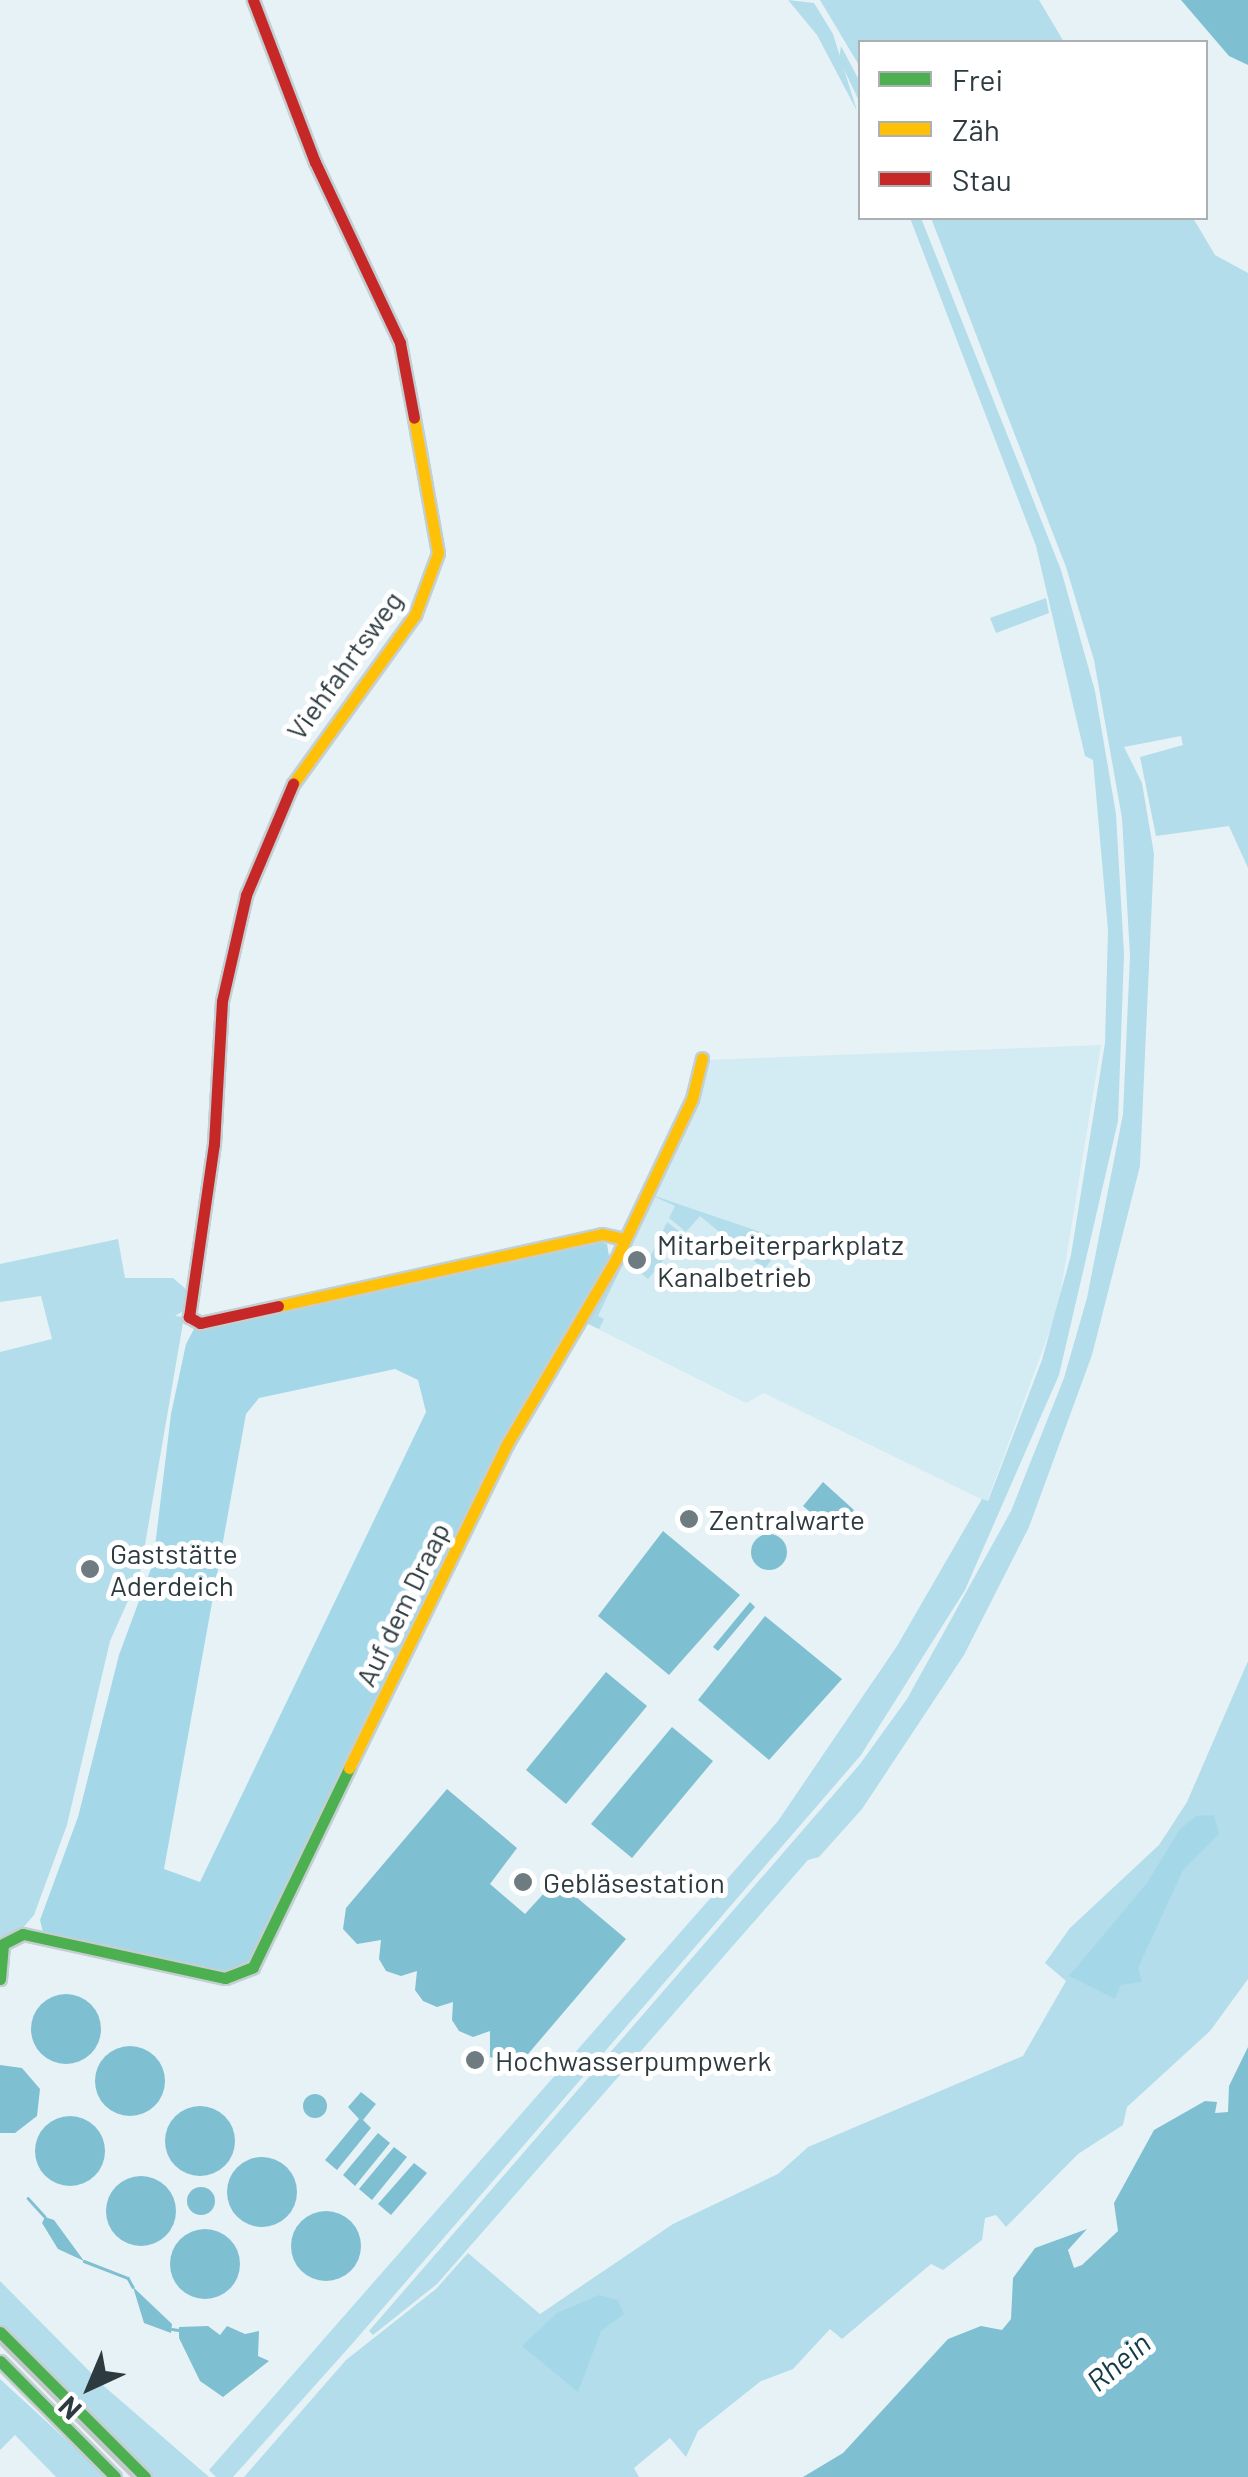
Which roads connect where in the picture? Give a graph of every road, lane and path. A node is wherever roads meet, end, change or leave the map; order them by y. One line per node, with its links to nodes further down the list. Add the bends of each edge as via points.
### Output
1 (253, 0): 3 (street, Viehfahrtsweg, via 315,162 396,332 438,549 415,616 298,773 246,895 222,1000 217,1111 190,1318 200,1323 602,1234)
2 (702, 1058): 3 (street, Auf dem Draap, via 692,1099)
3 (624, 1240): 4 (street, Auf dem Draap, via 508,1444 253,1967 225,1978 28,1934 3,1944)
4 (0, 1979)
5 (0, 2332): 8 (street)
6 (0, 2361): 7 (street)
7 (114, 2477)
8 (145, 2477)

